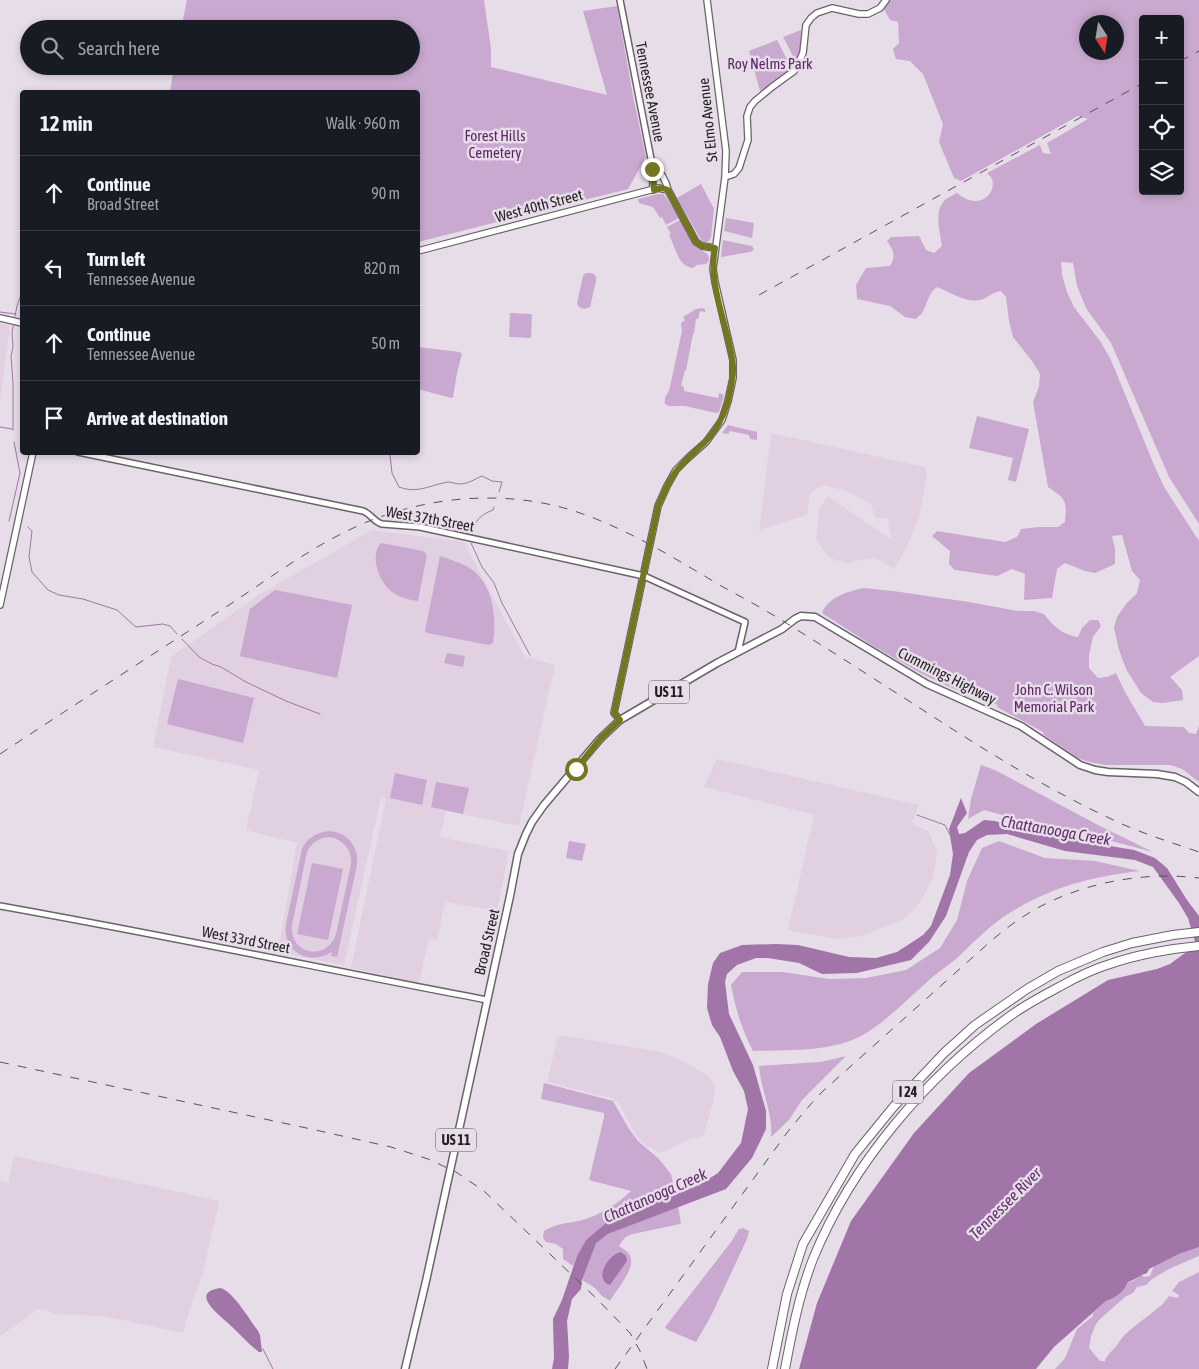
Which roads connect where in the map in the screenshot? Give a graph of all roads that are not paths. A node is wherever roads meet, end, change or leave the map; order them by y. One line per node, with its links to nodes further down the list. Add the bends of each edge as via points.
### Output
1 (620, 0): 4 (street, Tennessee Avenue)
2 (706, 0): 5 (main road, St Elmo Avenue, via 726,151)
3 (886, 0): 5 (main road, via 880,8 868,14 832,8 811,18 806,25 803,53 794,71 750,107 748,140 740,168)
4 (652, 164): 6 (street, Tennessee Avenue); 7 (main road)
5 (725, 177): 8 (main road, St Elmo Avenue)
6 (654, 190): 7 (main road, West 40th Street); 9 (main road, West 40th Street)
7 (668, 190): 8 (main road, via 696,242)
8 (715, 248): 14 (main road, via 714,275 733,360 733,378 722,420 676,470 658,506)
9 (420, 250)
10 (0, 318): 11 (main road)
11 (20, 323)
12 (32, 455): 15 (main road)
13 (93, 455): 14 (street, West 37th Street, via 364,511 382,524 420,527)
14 (644, 576): 17 (street, West 37th Street, via 745,622); 18 (main road, via 614,713)
15 (0, 605)
16 (770, 635): 17 (main road, Broad Street / US 11); 19 (main road, Cummings Highway / US 11, via 801,616 815,617 927,684 1021,726 1080,765 1108,772 1175,777)
17 (738, 652): 18 (main road, Broad Street / US 11)
18 (620, 720): 23 (main road, Broad Street / US 11, via 544,806 526,834 518,854)
19 (1199, 792)
20 (0, 906): 23 (street, West 33rd Street)
21 (1199, 932): 25 (highway, I 24, via 1132,943 1058,971 975,1025 944,1053 901,1098 855,1154 803,1244 787,1294)
22 (1199, 946): 26 (highway, I 24, via 1142,955 1074,979 1012,1014 950,1064 900,1119 841,1201 804,1284)
23 (487, 1000): 24 (main road, Broad Street / US 11)
24 (405, 1369)
25 (772, 1369)
26 (785, 1369)

